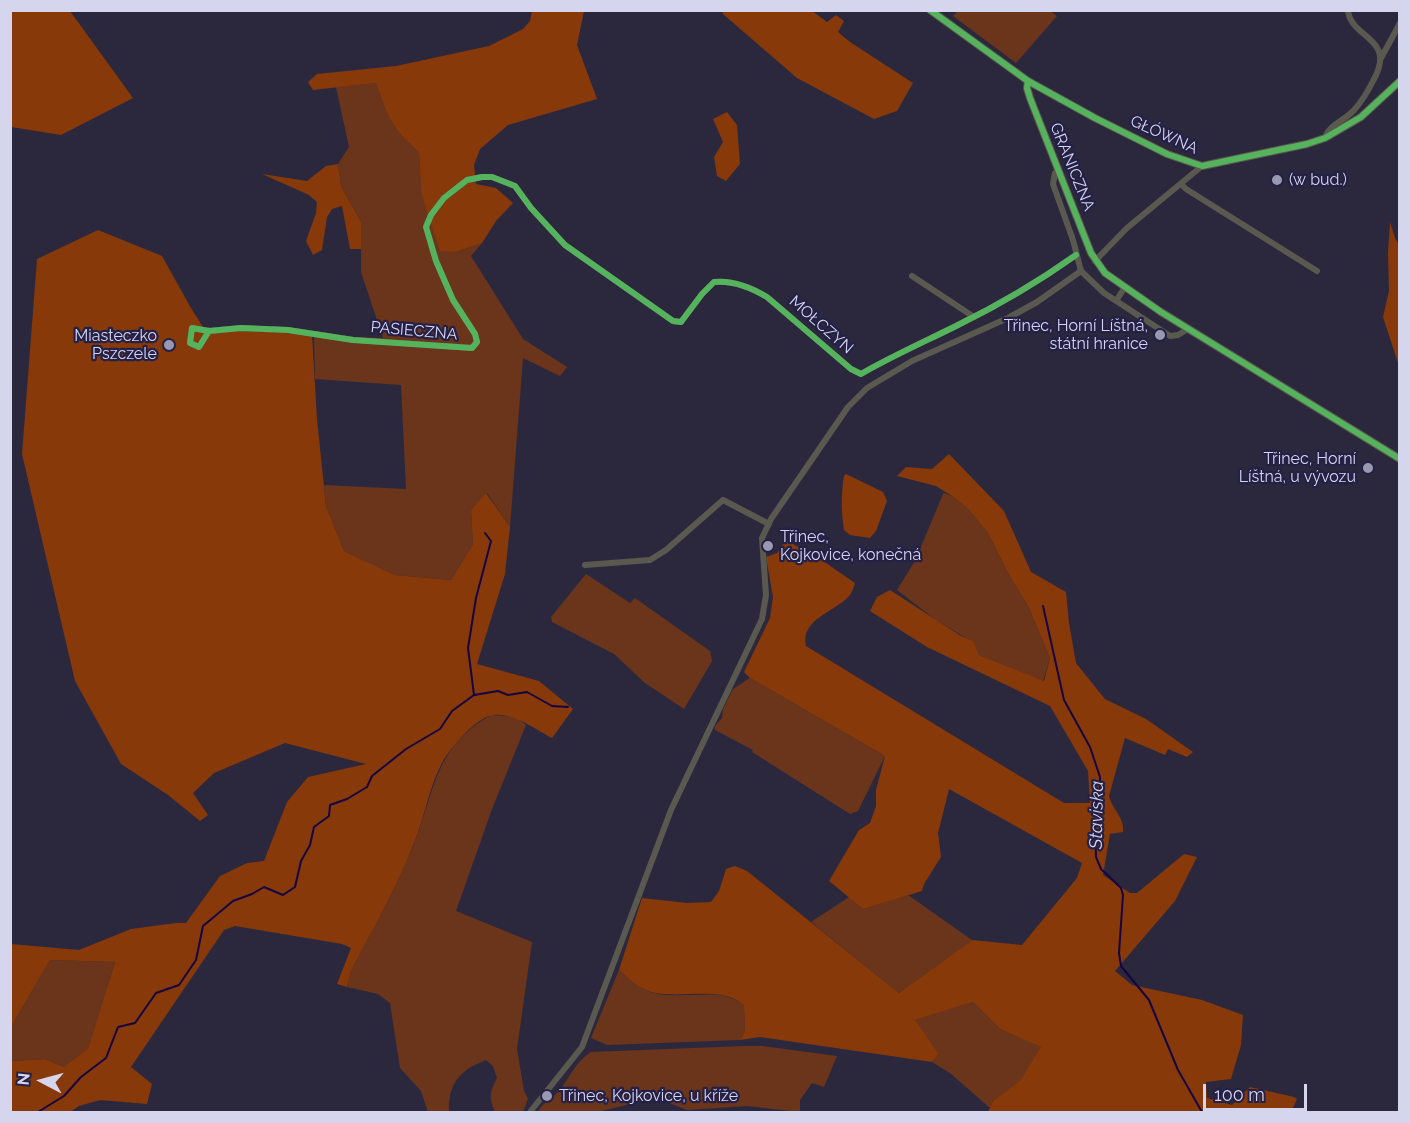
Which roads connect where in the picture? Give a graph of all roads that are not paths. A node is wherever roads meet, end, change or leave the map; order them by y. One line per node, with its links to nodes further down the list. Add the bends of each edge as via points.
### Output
1 (930, 10): 5 (street, GŁÓWNA)
2 (1348, 10): 4 (street, via 1352,23 1373,42)
3 (1400, 22): 4 (street)
4 (1380, 61): 7 (street, via 1356,108 1328,129)
5 (1028, 81): 8 (street, GŁÓWNA, via 1167,154); 9 (street, GRANICZNA, via 1030,98)
6 (1400, 81): 7 (street, GŁÓWNA, via 1361,117)
7 (1325, 138): 8 (street, GŁÓWNA)
8 (1202, 166): 10 (street)
9 (1058, 170): 12 (street, via 1053,184); 13 (street, GRANICZNA)
10 (1181, 184): 13 (street, via 1126,228); 15 (street)
11 (565, 245): 19 (street, MOŁCZYN, via 677,322 687,317 714,282 756,291 861,374); 21 (street, PASIECZNA, via 514,186 492,177 474,178 444,198 426,227 453,300 476,334 477,342 472,348 353,340 288,330)
12 (1076, 255): 14 (street); 19 (street, MOŁCZYN, via 1031,286)
13 (1095, 261): 17 (street)
14 (1081, 271): 18 (street); 23 (street, via 1008,318 912,361 867,388 829,432)
15 (1317, 271)
16 (912, 276): 19 (street)
17 (1125, 287): 18 (street); 20 (street)
18 (1116, 301): 20 (street, via 1170,336)
19 (974, 316)
20 (1188, 329): 22 (street)
21 (209, 331)
22 (1400, 459)
23 (769, 524): 24 (street, via 723,500 650,560); 25 (street, via 762,538 766,595 762,619 671,810 582,1047)
24 (585, 565)
25 (530, 1113)

